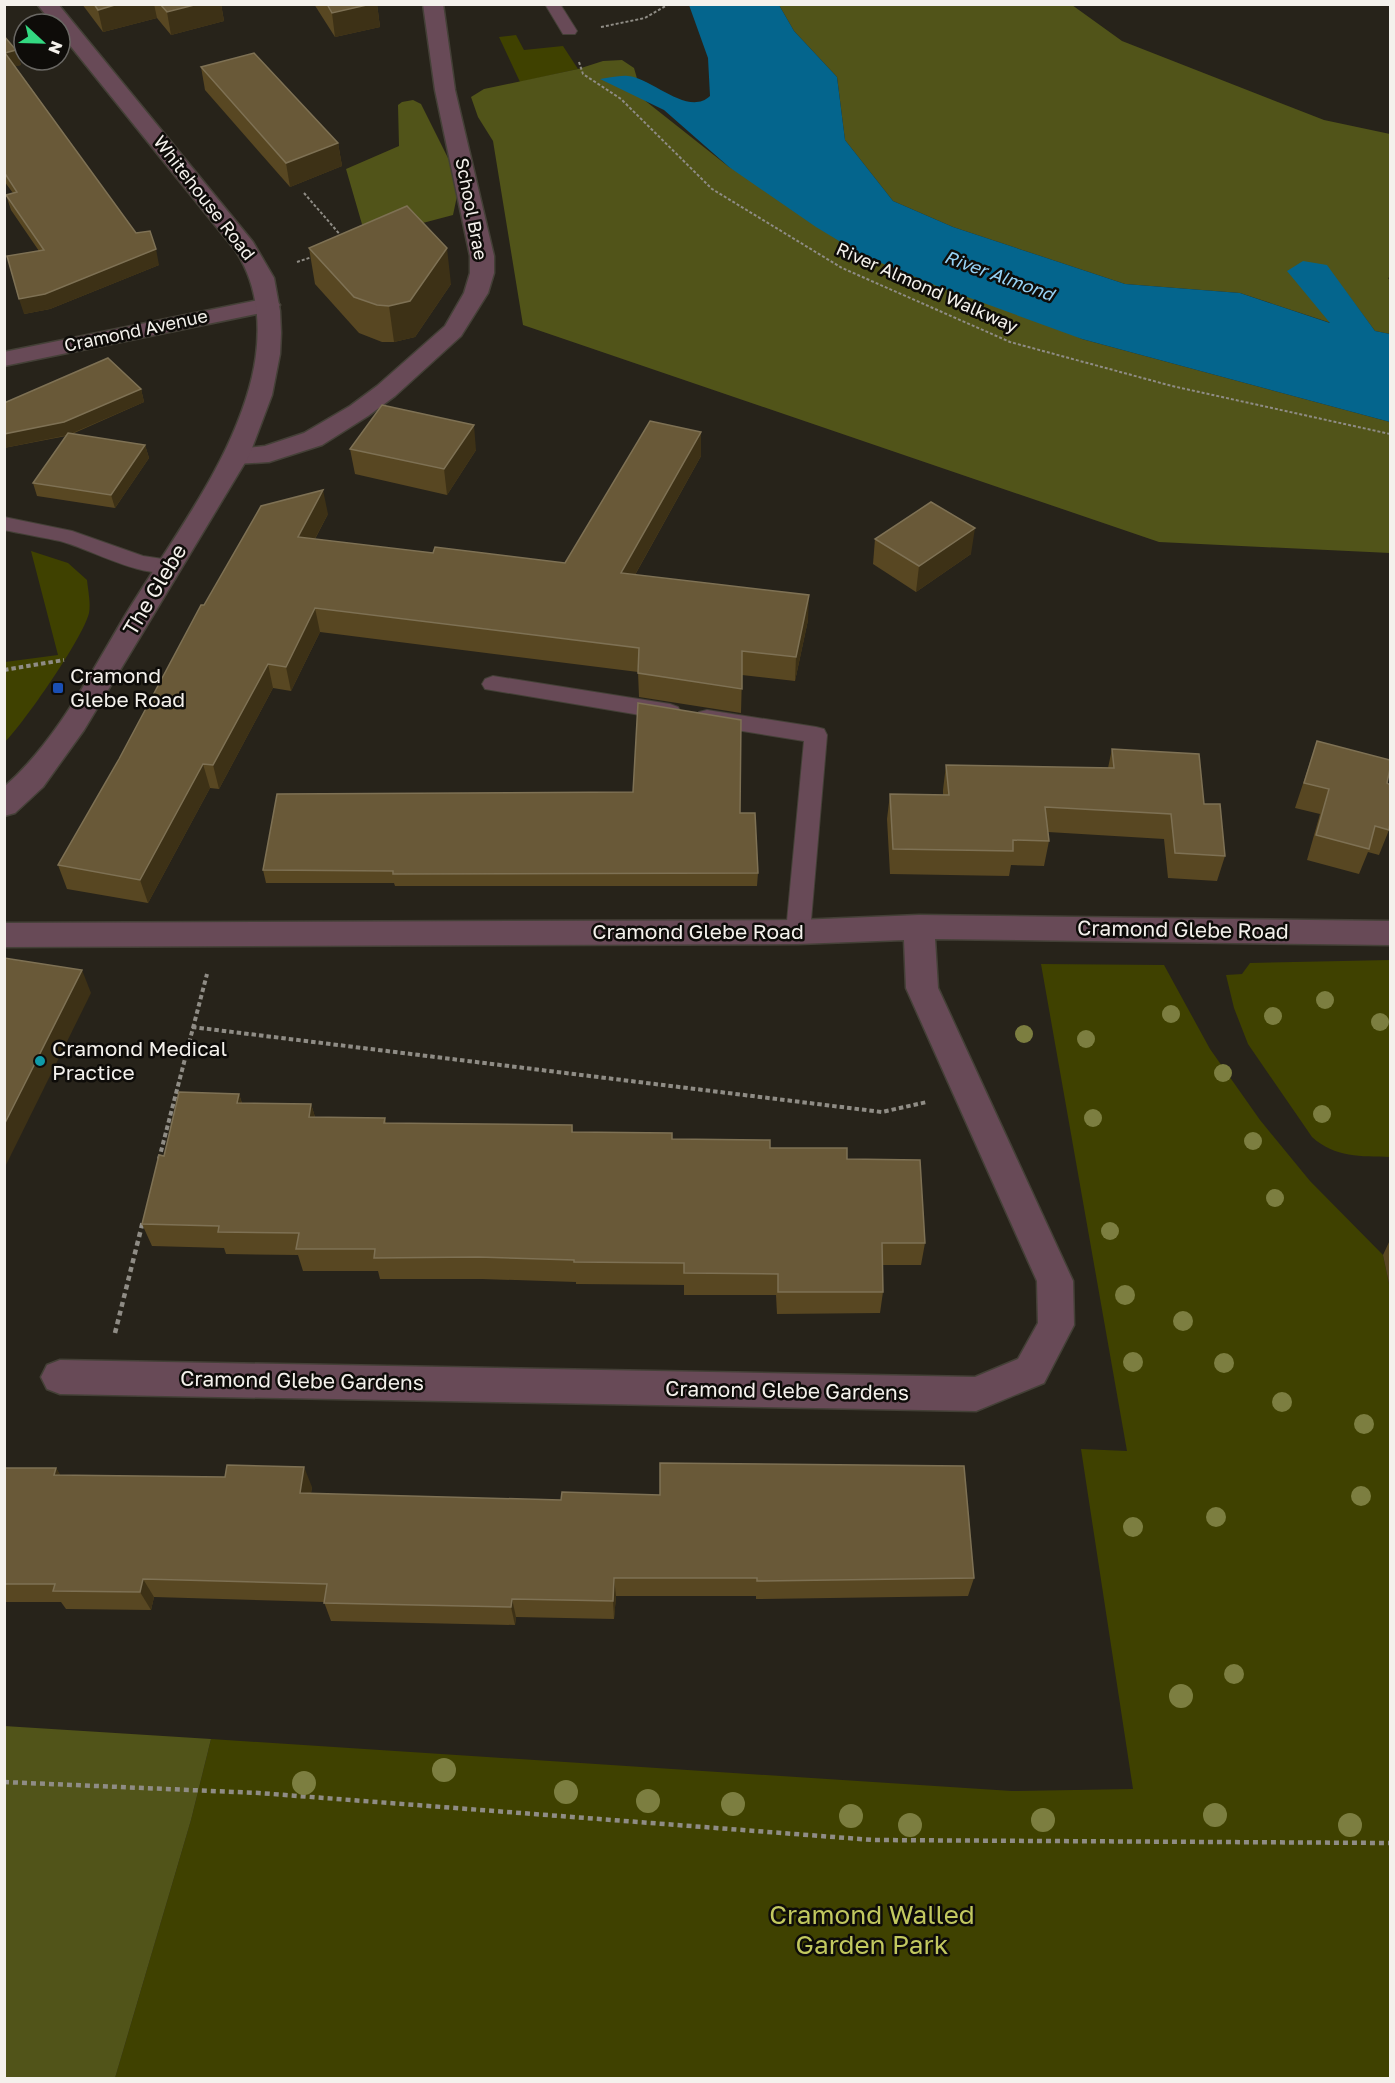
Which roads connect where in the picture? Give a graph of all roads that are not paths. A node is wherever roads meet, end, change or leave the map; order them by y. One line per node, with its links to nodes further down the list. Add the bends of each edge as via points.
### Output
1 (47, 4): 5 (street, Whitehouse Road, via 249,253 261,273)
2 (433, 4): 7 (street, School Brae, via 445,90 482,256 483,273 476,293 453,331 359,411 313,440 269,454)
3 (552, 4): 4 (lane)
4 (569, 32)
5 (268, 305): 6 (street, Cramond Avenue); 7 (street, Whitehouse Road, via 264,383)
6 (4, 359)
7 (236, 456): 9 (street, The Glebe)
8 (4, 523): 9 (lane)
9 (169, 567): 11 (street, The Glebe, via 68,732 33,779)
10 (493, 684): 13 (lane, via 816,735)
11 (4, 805)
12 (919, 927): 13 (street, Cramond Glebe Road); 14 (street, Cramond Glebe Road); 16 (street, Cramond Glebe Gardens, via 922,988 1055,1281 1056,1325 1031,1371 976,1394)
13 (798, 932): 15 (street, Cramond Glebe Road)
14 (1390, 933)
15 (4, 935)
16 (60, 1377)

